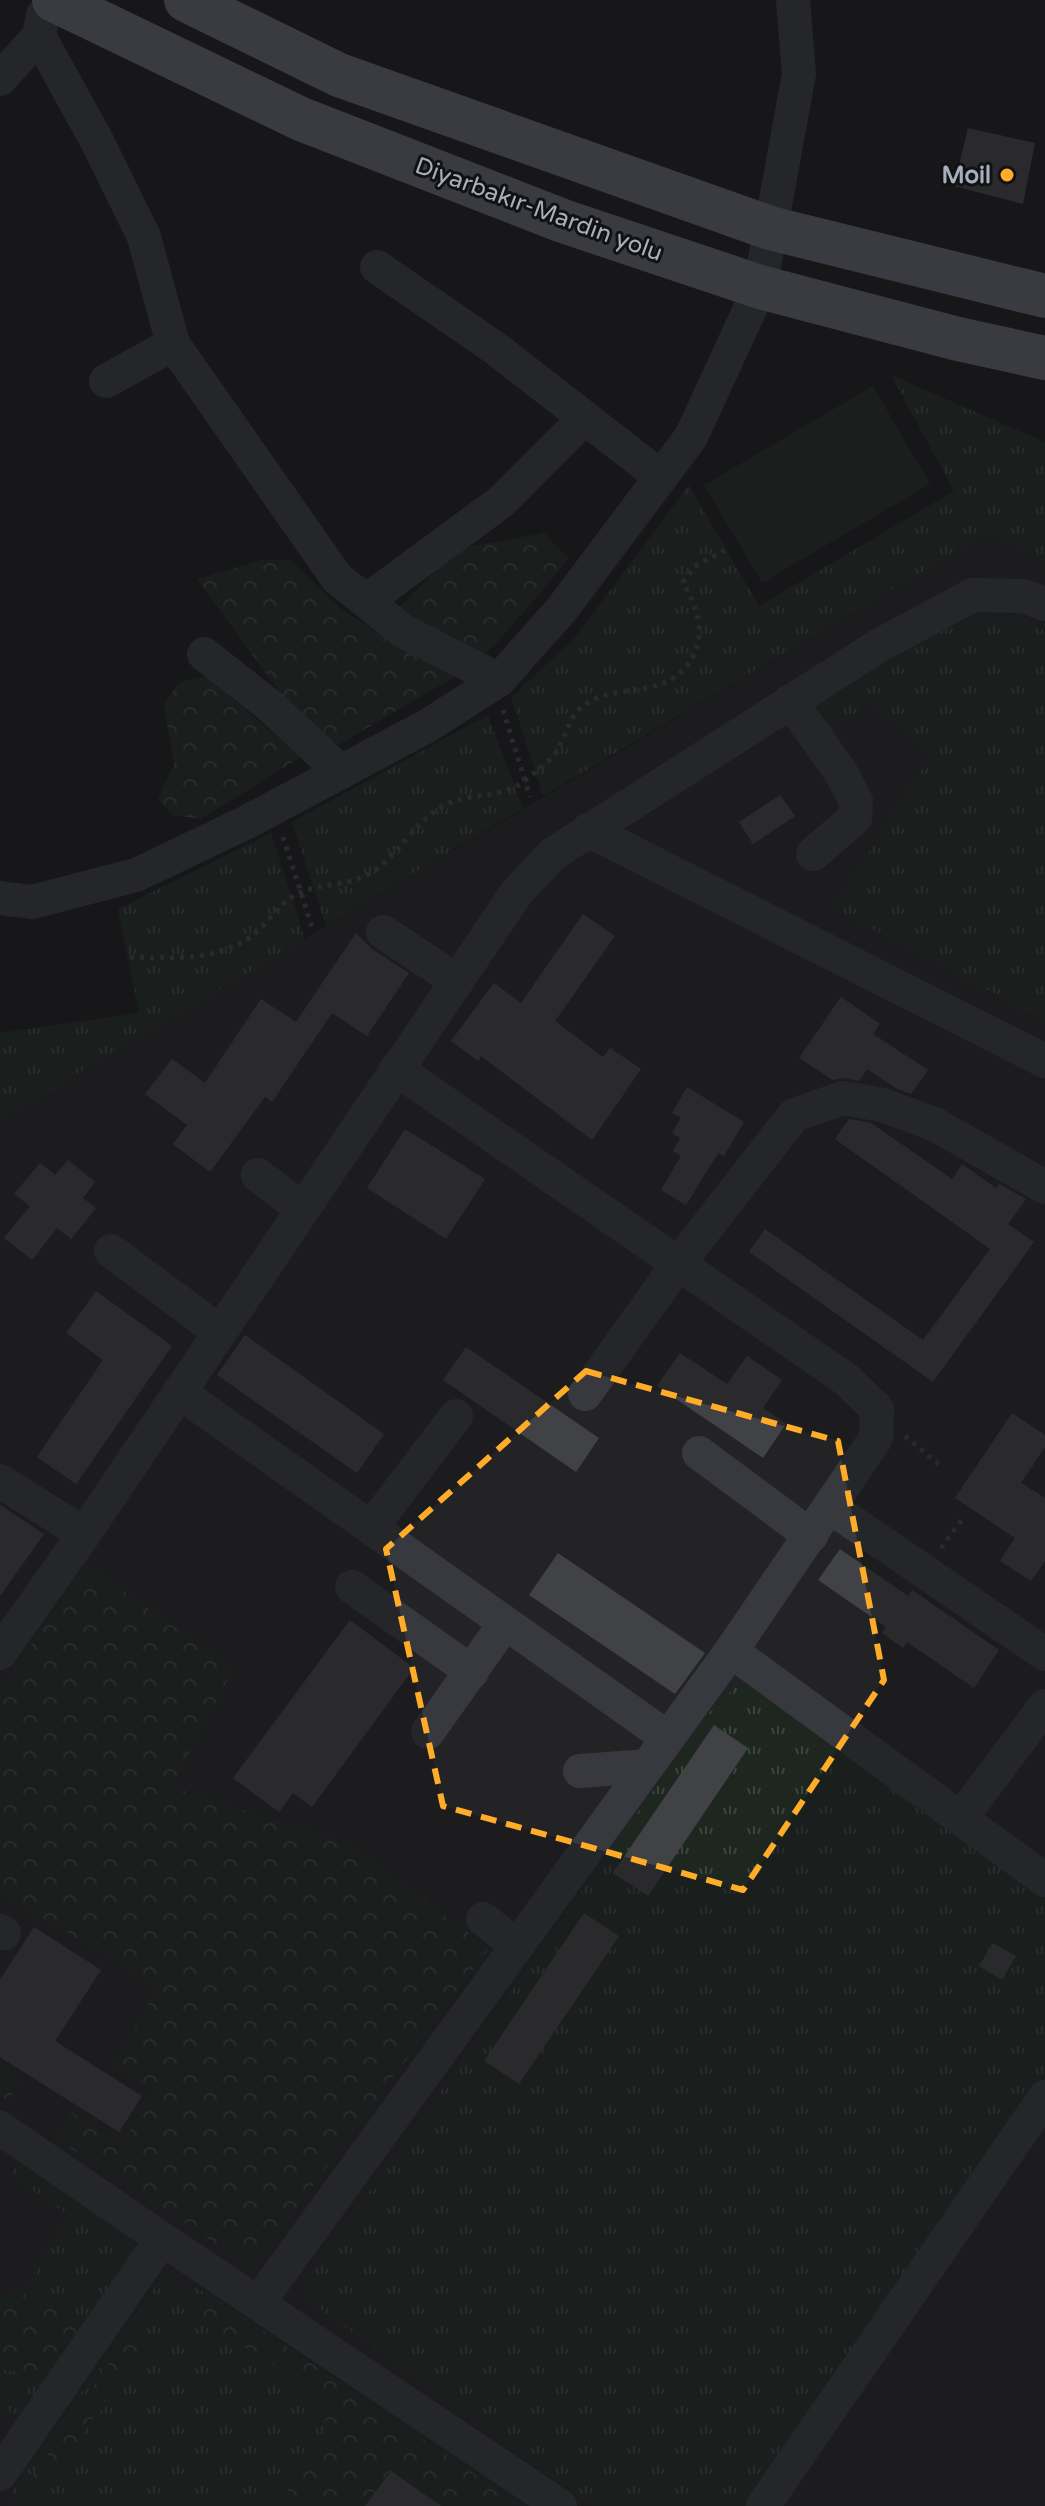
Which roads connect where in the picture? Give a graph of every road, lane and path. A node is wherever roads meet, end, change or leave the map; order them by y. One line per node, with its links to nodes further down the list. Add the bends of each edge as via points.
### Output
1 (46, 0): 4 (street)
2 (186, 0): 6 (highway, via 339,75)
3 (793, 0): 6 (street, via 799,74)
4 (46, 18): 5 (street); 8 (highway, Diyarbakır-Mardin yolu, via 563,221); 10 (street, via 144,237)
5 (0, 79)
6 (770, 228): 8 (street); 9 (highway)
7 (377, 267): 13 (street, via 495,348)
8 (760, 287): 11 (highway, Diyarbakır-Mardin yolu); 14 (street, via 691,437)
9 (1045, 296)
10 (173, 344): 12 (street); 16 (street, via 337,578)
11 (1045, 358)
12 (106, 381)
13 (584, 419): 14 (street); 16 (street, via 502,501)
14 (661, 477): 19 (street)
15 (729, 548): 22 (path, via 694,567 683,582 699,612 699,636 693,657 676,677 657,687 605,694 584,704 551,760)
16 (366, 601): 19 (street, via 403,631)
17 (1045, 604): 20 (street, via 1024,596 973,595)
18 (204, 654): 21 (street)
19 (500, 691): 21 (street); 22 (path)
20 (790, 701): 25 (street); 26 (street, via 856,801 855,818)
21 (341, 772): 28 (street, via 136,875 32,902)
22 (525, 780): 23 (path); 27 (path, via 444,806 372,872)
23 (530, 797)
24 (279, 826): 27 (path)
25 (588, 830): 32 (street, via 553,854 517,892); 33 (street)
26 (813, 854)
27 (301, 892): 29 (path); 31 (path, via 252,935 209,956)
28 (0, 898)
29 (312, 927)
30 (383, 932): 32 (street)
31 (130, 957)
32 (457, 981): 34 (street)
33 (1045, 1061)
34 (396, 1069): 37 (street); 39 (street)
35 (258, 1175): 37 (street)
36 (1045, 1187): 39 (street, via 936,1125 883,1105 843,1098 794,1115)
37 (302, 1209): 40 (street)
38 (111, 1251): 40 (street)
39 (678, 1264): 42 (street); 44 (street, via 847,1380 877,1409)
40 (220, 1332): 41 (street)
41 (179, 1392): 49 (street); 50 (street)
42 (585, 1394)
43 (456, 1416): 49 (street)
44 (877, 1419): 46 (path); 48 (street, via 876,1438)
45 (699, 1453): 51 (street)
46 (943, 1468)
47 (0, 1481): 50 (street)
48 (830, 1507): 51 (street); 56 (street)
49 (371, 1528): 53 (street)
50 (84, 1534): 55 (street)
51 (811, 1536): 54 (street)
52 (352, 1587): 57 (street)
53 (505, 1623): 57 (street); 60 (street)
54 (731, 1651): 60 (street); 63 (street)
55 (0, 1653)
56 (1045, 1654)
57 (472, 1672): 59 (street)
58 (1045, 1706): 63 (street)
59 (428, 1732)
60 (668, 1738): 61 (street)
61 (647, 1766): 62 (street); 66 (street)
62 (580, 1771)
63 (961, 1818): 64 (street)
64 (1045, 1880)
65 (483, 1919): 66 (street)
66 (513, 1965): 70 (street)
67 (1045, 2097): 73 (street)
68 (0, 2128): 69 (street)
69 (162, 2239): 70 (street); 71 (street)
70 (258, 2303): 72 (street)
71 (0, 2475)
72 (560, 2506)
73 (763, 2506)

